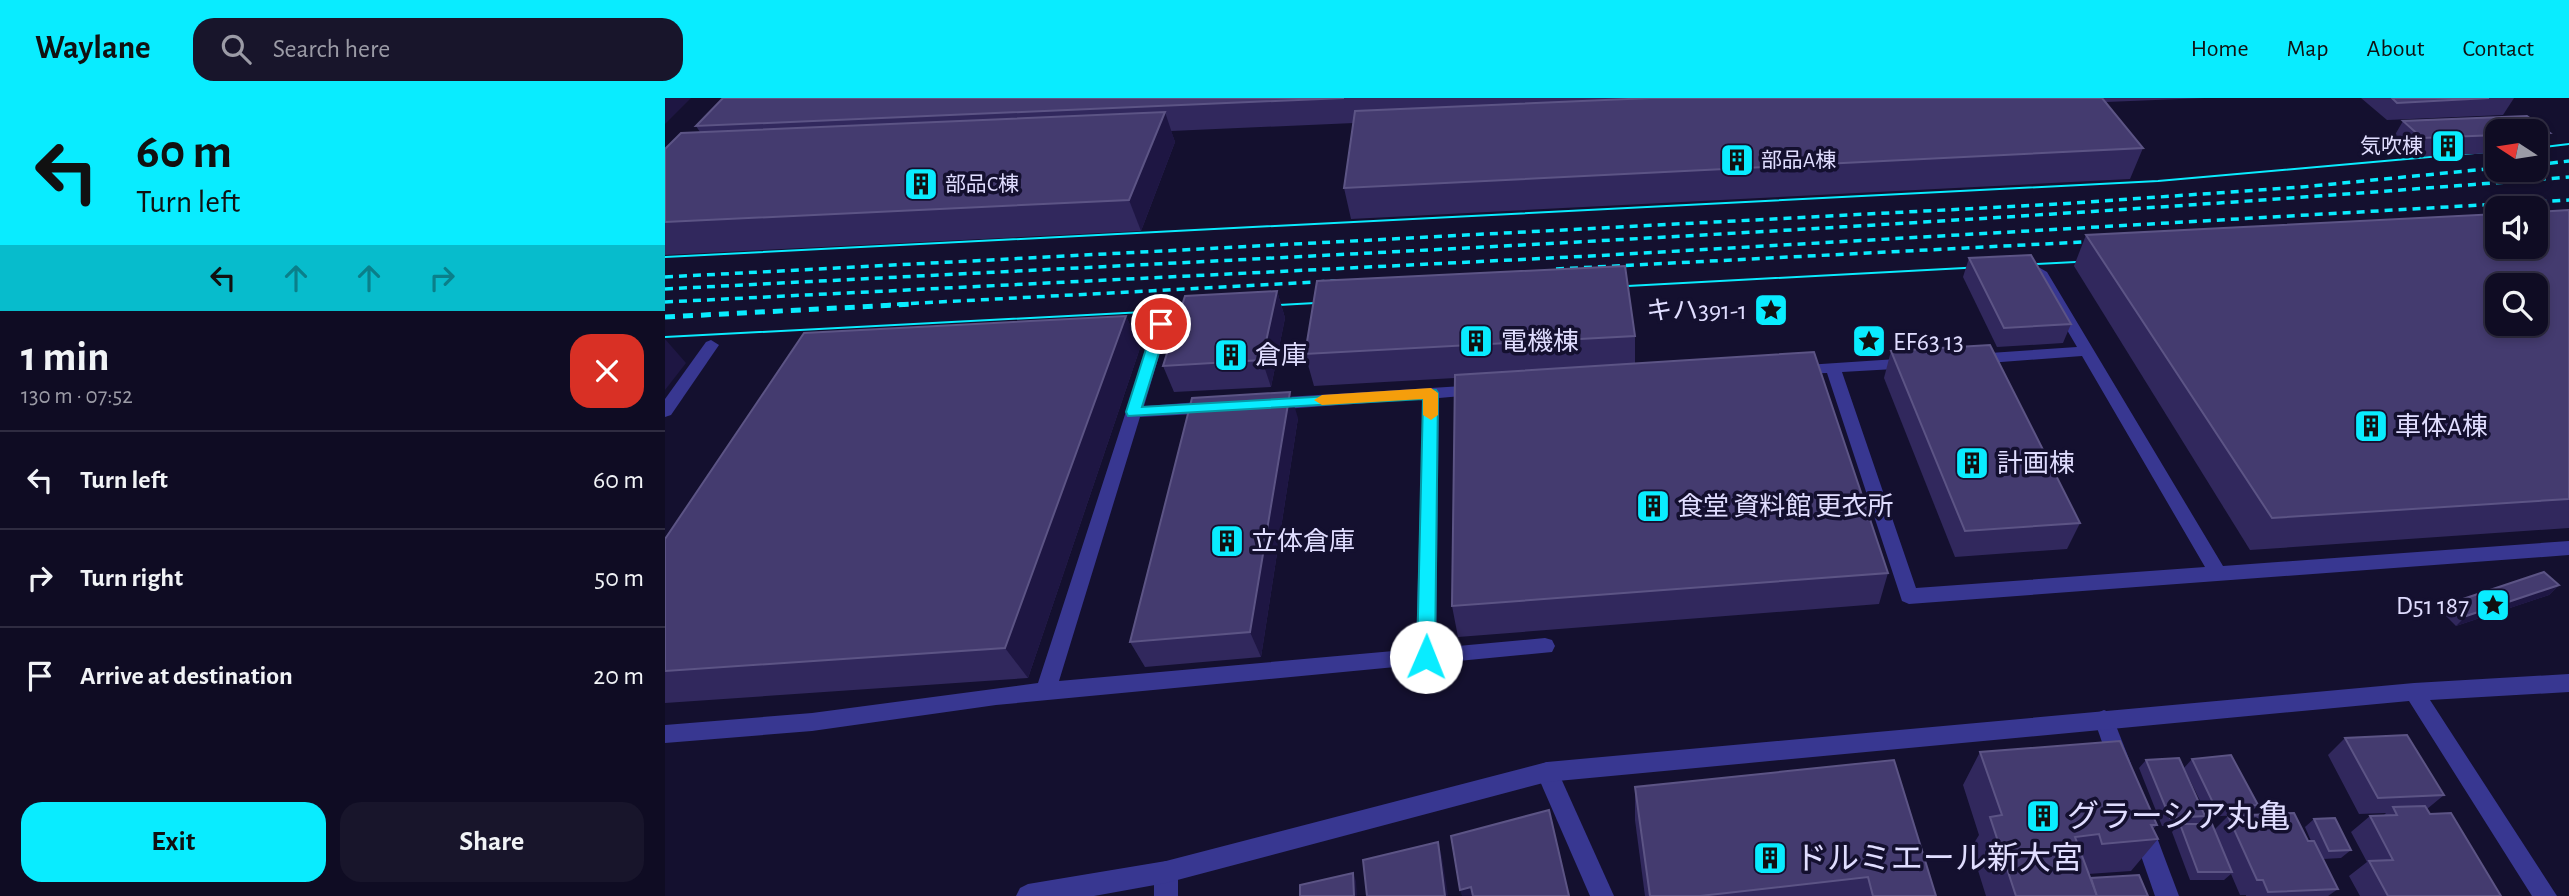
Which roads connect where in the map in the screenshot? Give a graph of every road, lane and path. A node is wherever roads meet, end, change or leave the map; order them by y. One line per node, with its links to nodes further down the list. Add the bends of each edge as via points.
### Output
1 (2040, 271): 4 (street)
2 (1163, 318): 12 (street)
3 (711, 345): 11 (street)
4 (2088, 351): 5 (street); 14 (street)
5 (1954, 360)
6 (1927, 362): 7 (street)
7 (1833, 368): 8 (street); 14 (street, via 1909,596)
8 (1778, 371)
9 (1500, 389): 10 (street)
10 (1431, 393): 12 (street); 16 (street)
11 (665, 411)
12 (1133, 412): 18 (street)
13 (2569, 548): 14 (street)
14 (2218, 573)
15 (1545, 646): 16 (street)
16 (1426, 657): 18 (street)
17 (2569, 683): 19 (street)
18 (1046, 691): 21 (street, via 812,722)
19 (2414, 692): 20 (street); 30 (street)
20 (2104, 719): 22 (street); 23 (street)
21 (665, 734)
22 (1547, 772): 25 (street); 28 (street)
23 (2127, 782)
24 (2136, 808): 29 (street)
25 (1165, 872): 26 (street); 27 (street)
26 (1028, 896)
27 (1166, 896)
28 (1602, 896)
29 (2167, 896)
30 (2545, 896)

